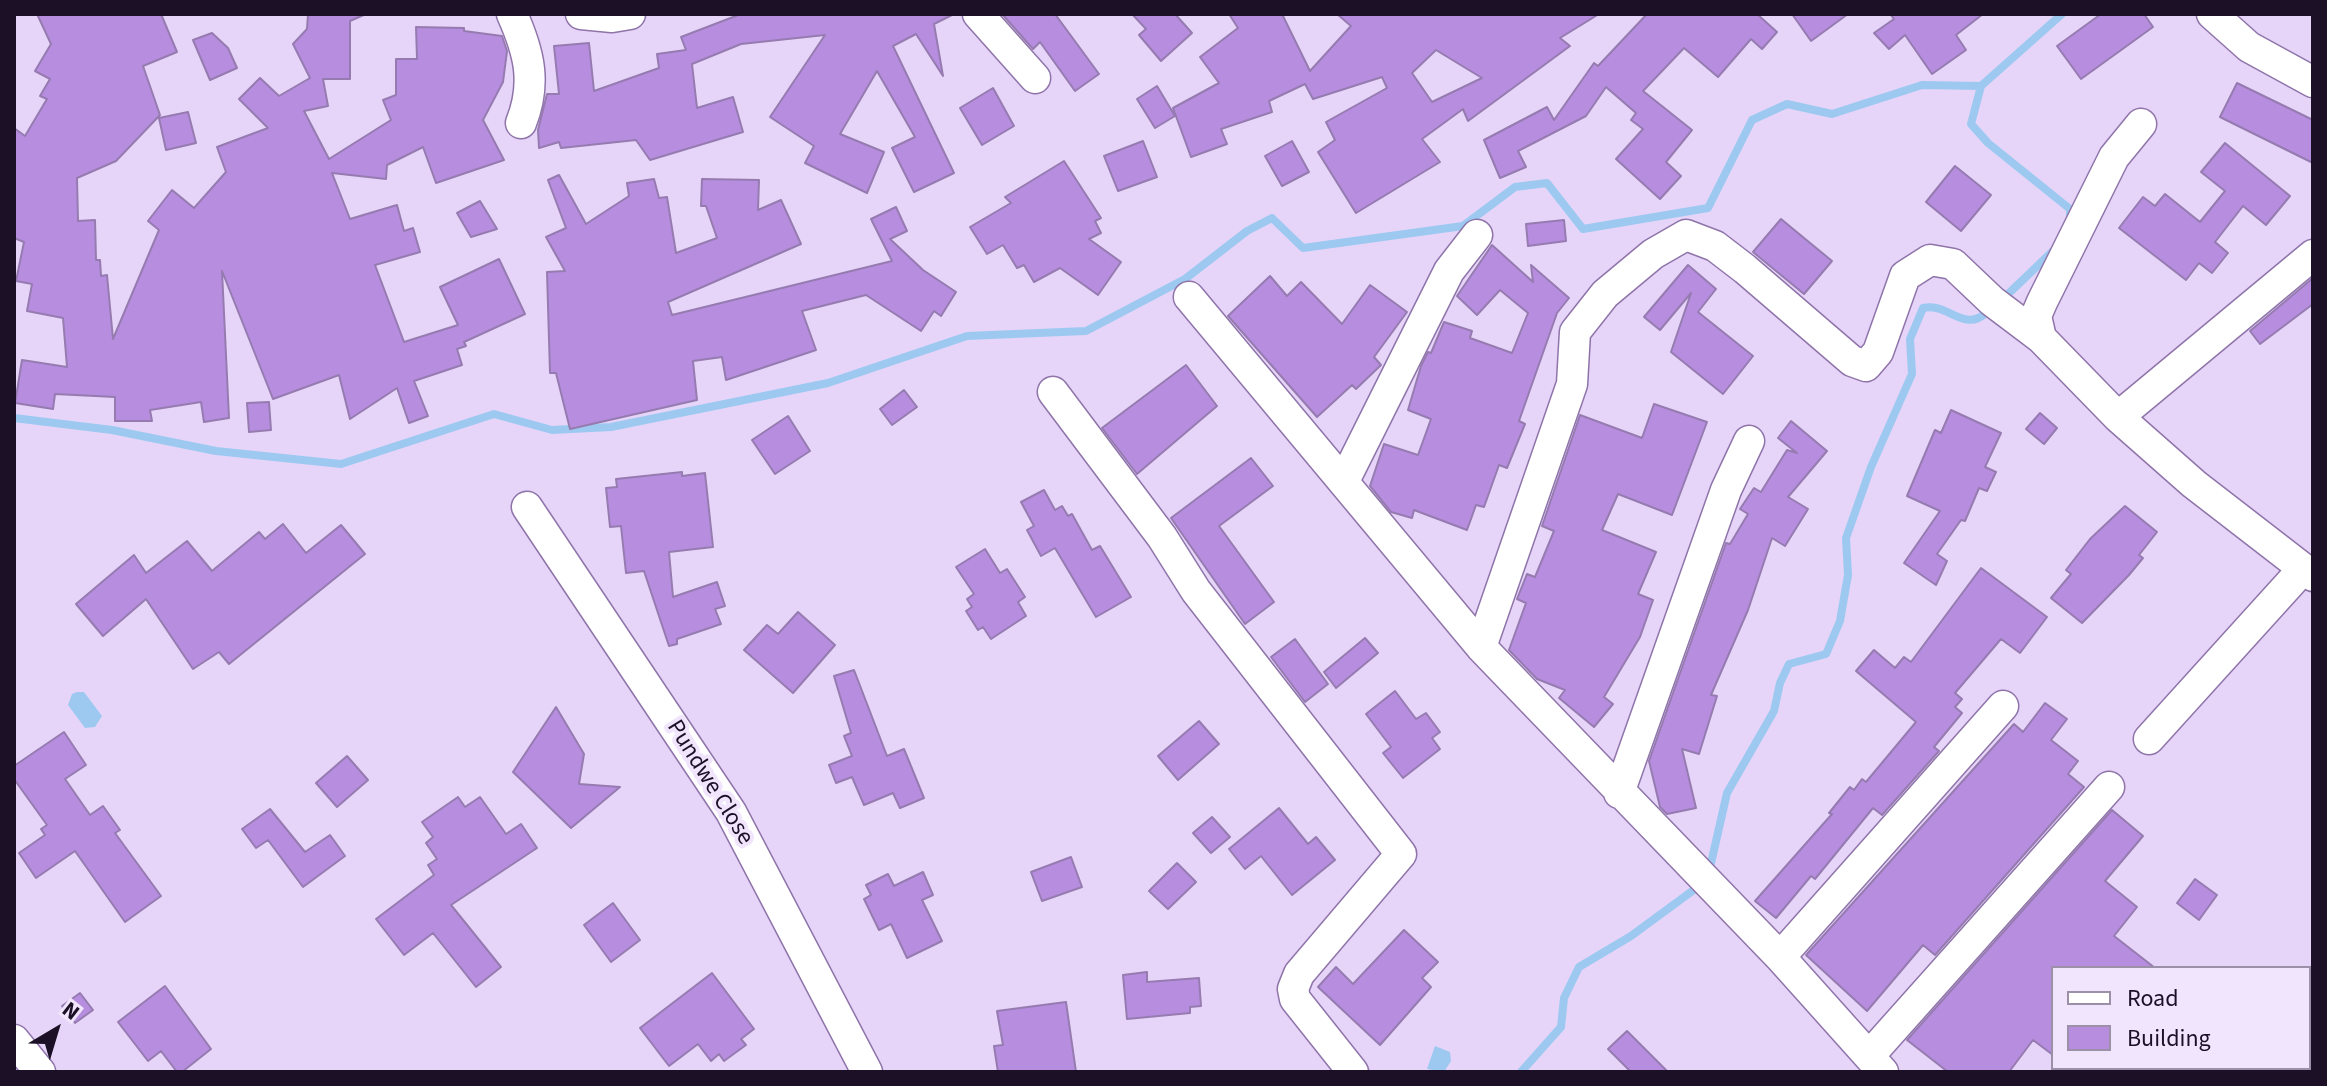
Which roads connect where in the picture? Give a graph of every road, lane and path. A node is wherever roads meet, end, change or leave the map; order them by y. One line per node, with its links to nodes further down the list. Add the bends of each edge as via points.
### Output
1 (512, 14): 8 (street, via 529,53 531,87)
2 (581, 14): 3 (street)
3 (630, 14)
4 (978, 14): 6 (street)
5 (2212, 14): 7 (street, via 2249,47)
6 (1035, 78)
7 (2313, 82)
8 (521, 123)
9 (2141, 124): 13 (street, via 2114,157 2042,302 2036,316)
10 (1477, 235): 17 (street, via 1449,271)
11 (2313, 255): 15 (street)
12 (1189, 297): 17 (street)
13 (2041, 338): 15 (street); 20 (street, via 1953,264 1930,260 1905,276 1878,352 1866,366 1852,361 1715,246 1686,235 1653,254 1605,294 1575,332 1572,384)
14 (1053, 392): 30 (street, via 1205,603 1401,854 1299,974 1293,989 1295,999)
15 (2118, 417): 19 (street)
16 (1749, 441): 24 (street, via 1726,490)
17 (1344, 481): 20 (street)
18 (527, 507): 29 (street, Pundwe Close, via 731,812)
19 (2308, 572): 22 (street)
20 (1481, 647): 24 (street)
21 (2003, 706): 25 (street)
22 (2149, 739)
23 (2109, 787): 27 (street)
24 (1619, 793): 25 (street)
25 (1780, 957): 27 (street)
26 (14, 1040): 28 (street)
27 (1876, 1064)
28 (40, 1072)
29 (867, 1072)
30 (1353, 1072)

